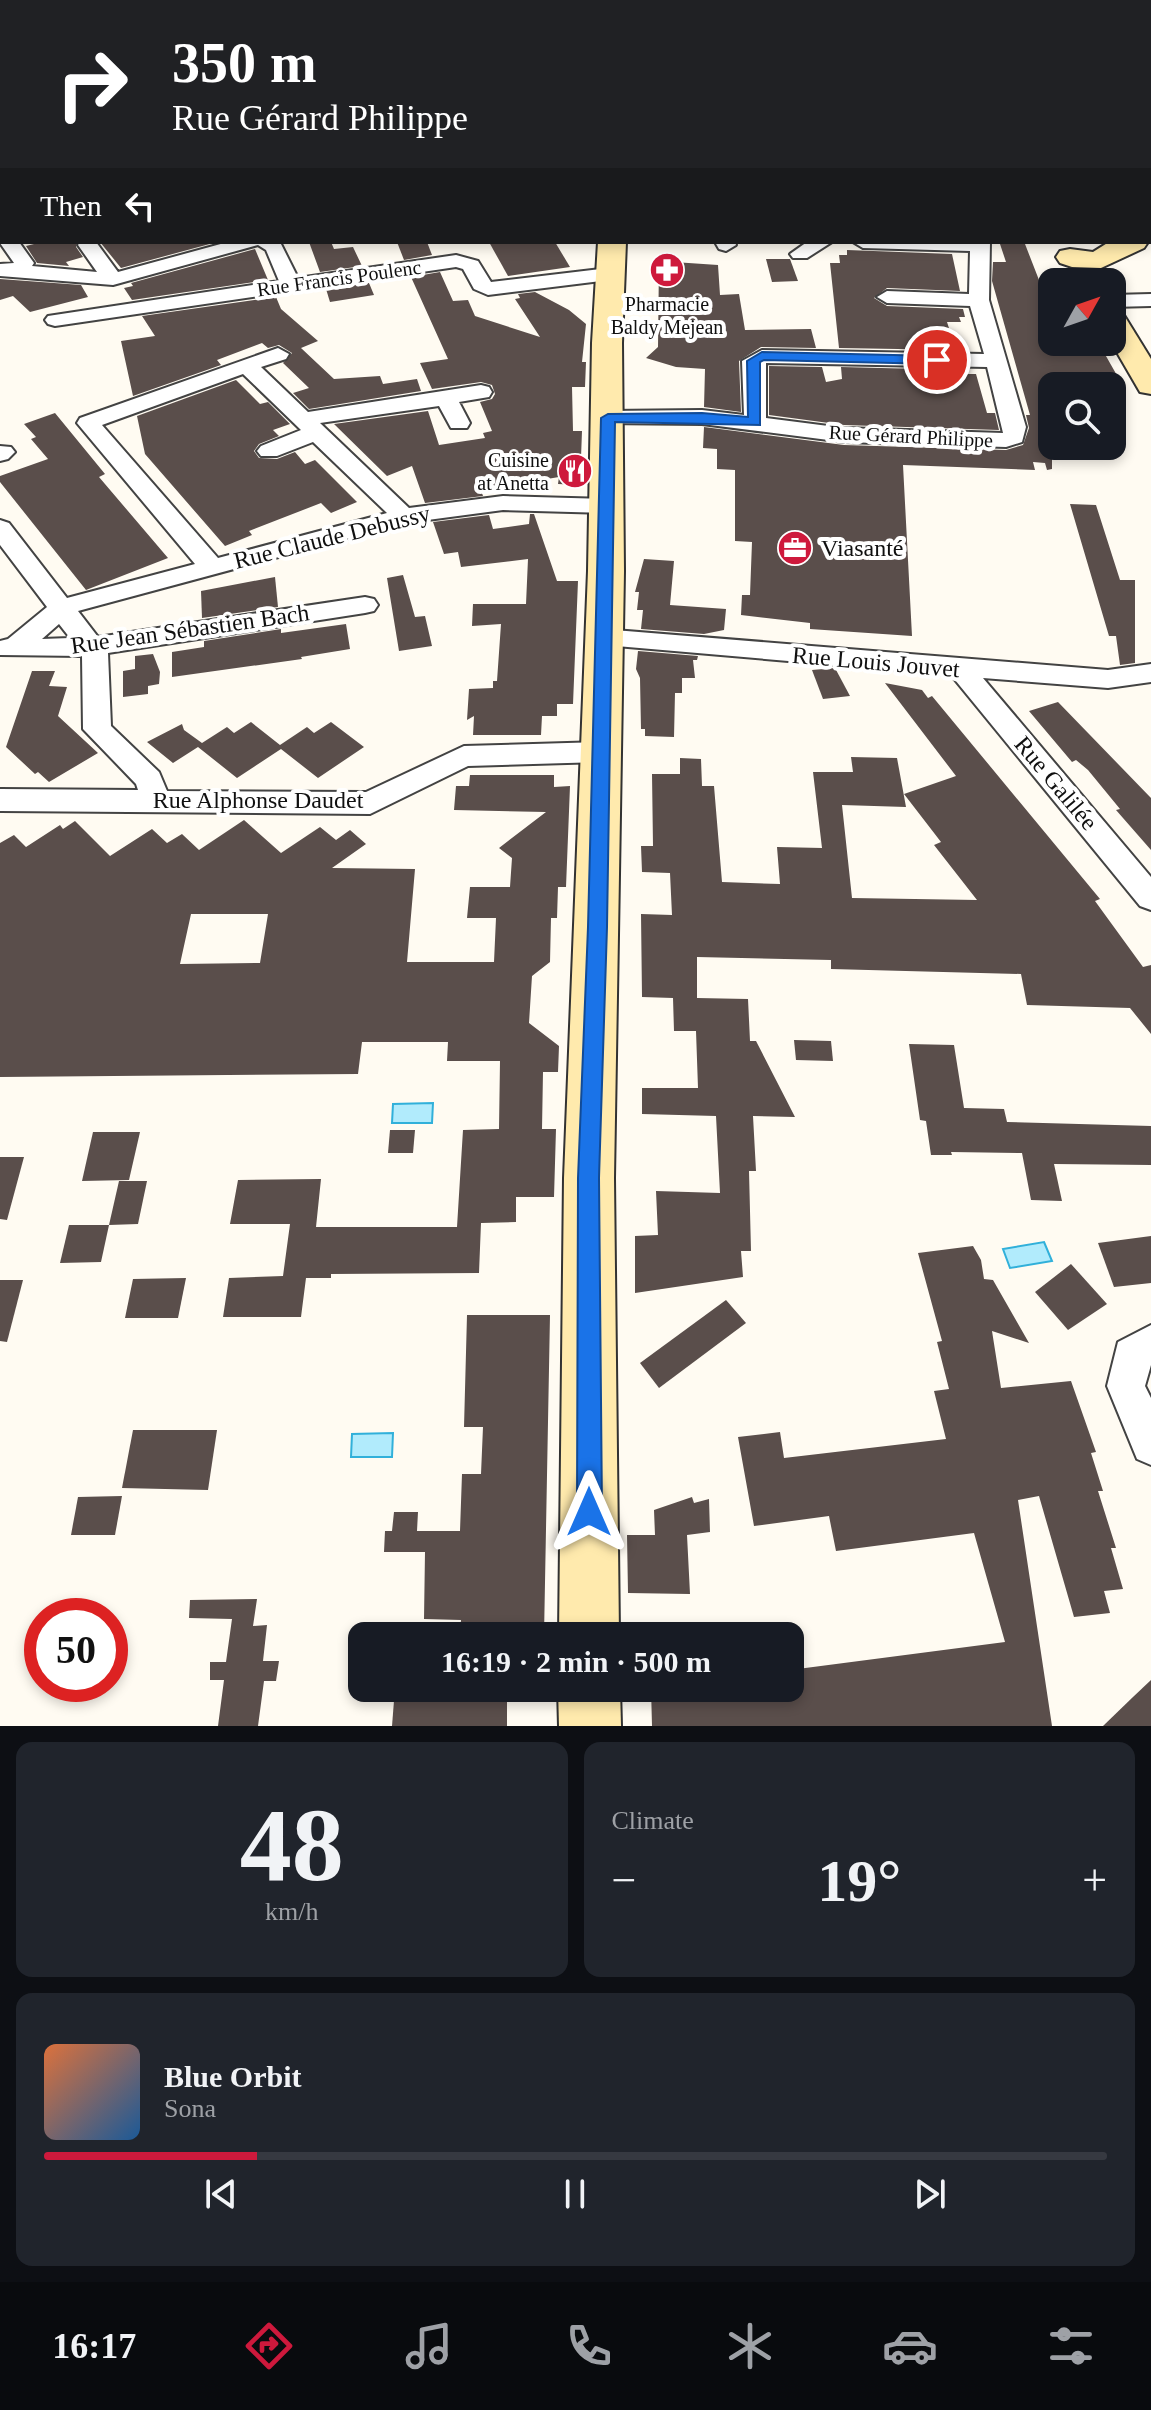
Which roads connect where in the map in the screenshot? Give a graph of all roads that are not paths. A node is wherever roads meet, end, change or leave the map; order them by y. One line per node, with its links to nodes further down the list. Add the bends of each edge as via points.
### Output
1 (10, 244): 11 (street, via 24,263)
2 (243, 244): 12 (street)
3 (269, 244): 13 (street)
4 (818, 244): 9 (street)
5 (980, 244): 15 (street, Rue Gérard Philippe)
6 (88, 245): 12 (street)
7 (1064, 247): 10 (main road)
8 (609, 253): 13 (street, Rue Francis Poulenc, via 488,289 471,265 456,261); 26 (main road)
9 (800, 254)
10 (1105, 260)
11 (9, 271): 12 (street)
12 (113, 279)
13 (290, 284): 18 (street, Rue Francis Poulenc)
14 (887, 297): 15 (street)
15 (979, 300): 21 (street, Rue Gérard Philippe)
16 (1151, 300): 17 (street)
17 (1126, 301)
18 (55, 320)
19 (1126, 342): 23 (main road)
20 (278, 354): 22 (street)
21 (996, 361): 27 (street, via 762,356 753,361); 27 (street, Rue Gérard Philippe, via 1015,427 1014,437 1006,440 844,435)
22 (246, 365): 29 (street); 34 (street, via 88,423)
23 (1151, 385)
24 (481, 392): 25 (street)
25 (446, 398): 28 (street); 29 (street)
26 (608, 418): 27 (street, Rue Gérard Philippe); 31 (main road)
27 (755, 422)
28 (459, 423)
29 (310, 426): 30 (street); 32 (street)
30 (269, 451)
31 (607, 506): 32 (street, Rue Claude Debussy, via 503,503); 37 (main road)
32 (404, 516): 34 (street, Rue Claude Debussy)
33 (0, 528): 36 (street)
34 (211, 566): 36 (street, Rue Claude Debussy)
35 (365, 605): 38 (street, Rue Jean Sébastien Bach)
36 (63, 607): 38 (street); 39 (street, Rue Jean Sébastien Bach)
37 (602, 638): 40 (street, Rue Louis Jouvet); 42 (main road)
38 (91, 647): 39 (street, Rue Jean Sébastien Bach); 44 (street, via 97,729 149,779)
39 (8, 648)
40 (960, 668): 41 (street, Rue Louis Jouvet, via 1108,679); 45 (street, Rue Galilée)
41 (1151, 673)
42 (601, 752): 44 (street, Rue Alphonse Daudet, via 464,756 370,803); 48 (main road, via 589,1178)
43 (0, 800): 44 (street, Rue Alphonse Daudet)
44 (155, 800)
45 (1151, 898)
46 (1151, 1344): 47 (street, via 1132,1355 1126,1386)
47 (1151, 1445)
48 (589, 1622)
49 (589, 1702): 50 (main road)
50 (590, 1726)

